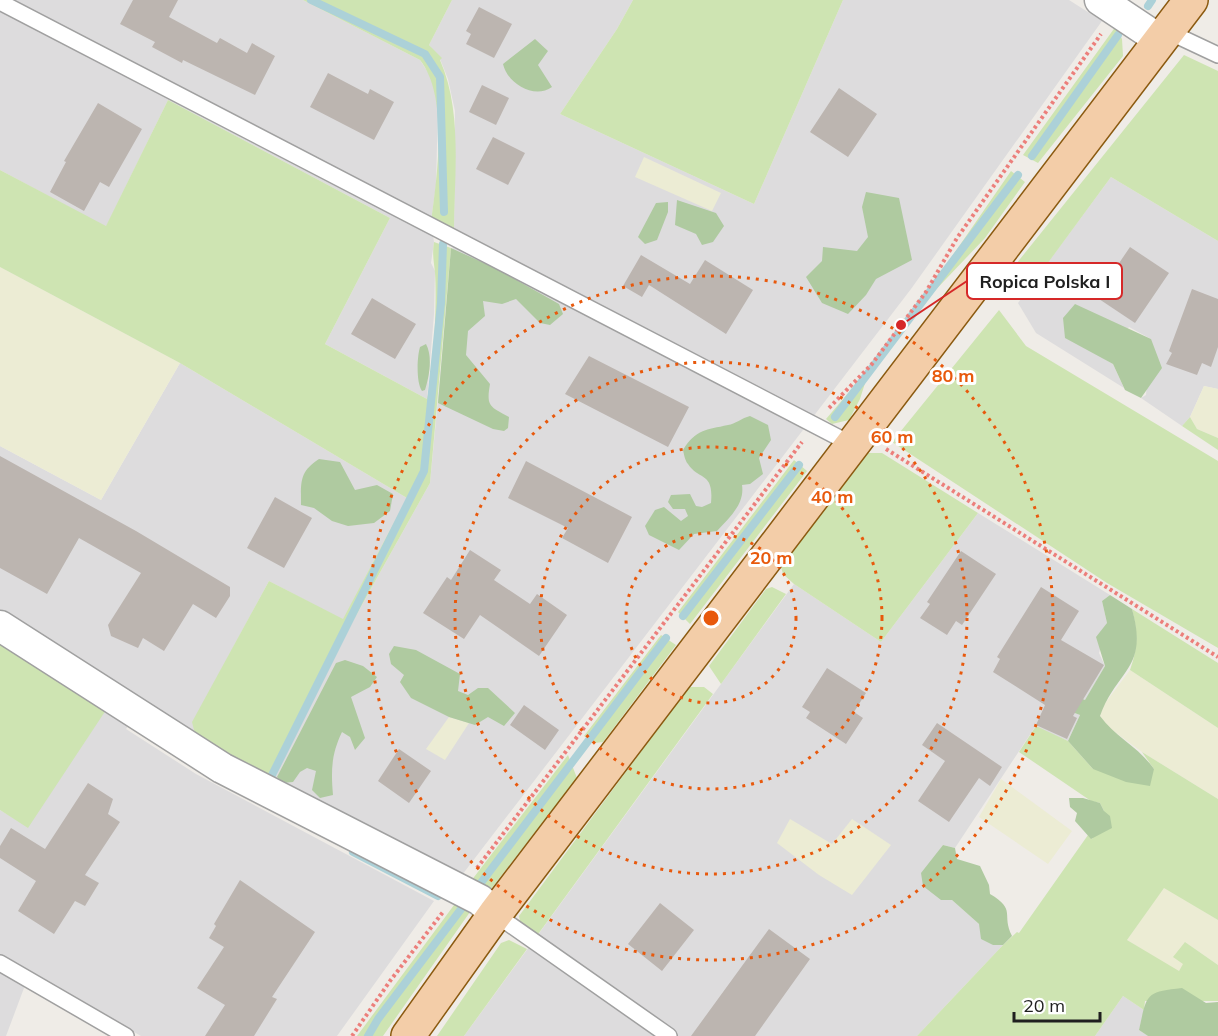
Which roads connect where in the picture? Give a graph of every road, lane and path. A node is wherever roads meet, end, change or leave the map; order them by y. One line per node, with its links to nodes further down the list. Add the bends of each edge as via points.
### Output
1 (1191, 0): 4 (main road)
2 (0, 2): 6 (lane)
3 (1111, 7): 4 (street); 6 (path, via 1106,27 957,238 926,292 872,364)
4 (1164, 35): 5 (lane); 7 (main road)
5 (1218, 55)
6 (815, 425): 7 (lane); 10 (path)
7 (855, 438): 9 (path); 10 (main road)
8 (0, 626): 10 (street, via 222,768)
9 (1218, 657)
10 (475, 899): 13 (path, via 390,981); 14 (main road); 15 (lane)
11 (0, 963): 12 (lane)
12 (126, 1036)
13 (352, 1036)
14 (408, 1036)
15 (669, 1036)

